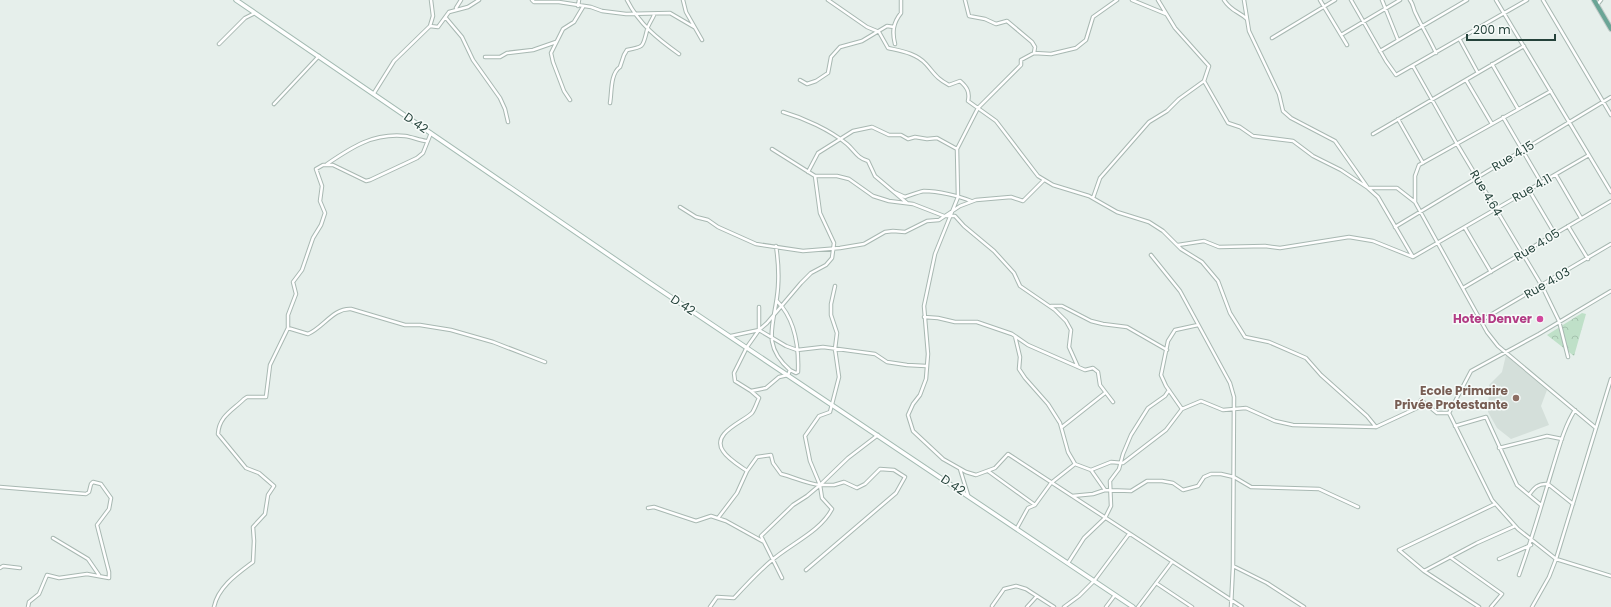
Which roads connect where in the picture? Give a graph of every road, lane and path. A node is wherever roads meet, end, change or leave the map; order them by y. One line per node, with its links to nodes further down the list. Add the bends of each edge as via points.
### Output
1 (236, 0): 35 (street, D 42 / D 42)
2 (431, 0): 43 (street, via 433,16)
3 (461, 0): 33 (street)
4 (479, 0): 33 (street, via 468,7)
5 (532, 0): 30 (street)
6 (579, 0): 30 (street)
7 (627, 0): 38 (street)
8 (683, 0): 45 (street, via 682,4)
9 (828, 0): 49 (street, via 867,27)
10 (901, 0): 46 (street, via 901,14)
11 (965, 0): 63 (street, via 969,16 985,18 996,24 1007,21 1032,42 1035,47)
12 (1117, 0): 63 (street, via 1093,17 1086,40 1076,48 1051,54)
13 (1132, 0): 37 (street)
14 (1158, 0): 37 (street)
15 (1224, 0): 41 (street, via 1229,8)
16 (1244, 0): 41 (street)
17 (1320, 0): 32 (street)
18 (1335, 0): 32 (street)
19 (1351, 0): 42 (street)
20 (1382, 0): 34 (street)
21 (1400, 0): 34 (street)
22 (1410, 0): 44 (street)
23 (1467, 0): 44 (street)
24 (1496, 0): 36 (street)
25 (1528, 0): 36 (street)
26 (1543, 0): 77 (street)
27 (1594, 0): 29 (main road)
28 (1601, 0): 29 (street)
29 (1597, 5): 48 (main road)
30 (578, 6): 31 (street)
31 (583, 7): 38 (street, via 591,7 602,12); 55 (street, via 574,22 563,29)
32 (1324, 7): 50 (street); 51 (street)
33 (456, 8): 40 (street, via 449,12)
34 (1386, 9): 42 (street); 53 (street)
35 (255, 13): 56 (street, via 245,18); 64 (street, D 42 / D 42)
36 (1504, 13): 54 (street); 59 (street)
37 (1167, 14): 71 (street, via 1175,28 1209,66)
38 (637, 15): 39 (street); 47 (street)
39 (654, 15): 45 (street, via 670,13); 47 (street)
40 (446, 18): 43 (street, via 438,27); 86 (street, via 462,37 473,60 500,98)
41 (1247, 19): 106 (street, via 1249,31 1279,94 1283,111 1291,118 1335,141)
42 (1364, 22): 50 (street); 60 (street)
43 (430, 26): 73 (street, via 394,61)
44 (1423, 26): 53 (street); 61 (street)
45 (694, 27): 52 (street)
46 (894, 27): 49 (street, via 887,26); 57 (street, via 892,33)
47 (647, 28): 62 (street); 78 (street, via 642,46 635,50 627,50 620,67 616,70 612,80)
48 (1611, 29)
49 (879, 32): 69 (street, via 862,41 840,47 831,57 830,68 824,76 807,84); 80 (street, via 888,48 904,51 916,57 925,63 938,79 949,85 960,82 968,90 968,101)
50 (1341, 35): 58 (street)
51 (1272, 38)
52 (702, 40)
53 (1398, 40): 60 (street)
54 (1460, 40): 61 (street); 68 (street)
55 (556, 42): 65 (street, via 533,50 507,53 500,57); 75 (street, via 551,57)
56 (219, 44)
57 (895, 44)
58 (1347, 45)
59 (1524, 46): 66 (street); 72 (street)
60 (1380, 51): 67 (street, via 1396,75)
61 (1436, 53): 67 (street)
62 (679, 54)
63 (1034, 54): 80 (street, via 1021,60 1021,65 1010,78)
64 (320, 56): 73 (street, D 42 / D 42); 79 (street)
65 (485, 57)
66 (1492, 64): 68 (street); 81 (street)
67 (1413, 66): 76 (street, Rue 4.64)
68 (1478, 73): 70 (street)
69 (800, 80)
70 (1466, 80): 76 (street); 88 (street)
71 (1204, 81): 106 (street, via 1228,122 1253,136 1292,141); 111 (street, via 1179,99 1167,112 1149,122 1100,178)
72 (1551, 91): 81 (street); 87 (street)
73 (374, 93): 89 (street, D 42 / D 42)
74 (1611, 97): 77 (street, Rue 4.15)
75 (570, 100)
76 (1432, 100): 85 (street); 93 (street, Rue 4.64)
77 (1603, 102): 83 (street); 87 (street, Rue 4.15)
78 (610, 103)
79 (274, 104)
80 (978, 108): 95 (street); 104 (street, via 999,124 1038,176)
81 (1518, 109): 84 (street)
82 (783, 112): 91 (street, via 820,126)
83 (1611, 115)
84 (1503, 117): 88 (street); 96 (street)
85 (1398, 119): 90 (street); 98 (street)
86 (508, 122)
87 (1570, 122): 96 (street, Rue 4.15); 97 (street)
88 (1492, 124): 93 (street)
89 (430, 133): 92 (street); 152 (street, D 42 / D 42)
90 (1373, 134)
91 (839, 139): 95 (street, via 853,131 872,127 889,135 901,135 908,139 937,138); 100 (street, via 818,153); 108 (street, via 860,159 868,161 875,176)
92 (426, 141): 99 (street, via 404,136 377,137 351,148); 99 (street, via 423,153 417,158 366,181)
93 (1457, 144): 98 (street); 103 (street, Rue 4.64)
94 (772, 149): 100 (street)
95 (957, 149): 110 (street)
96 (1523, 150): 103 (street, Rue 4.15); 105 (street)
97 (1589, 155): 101 (street, Rue 4.11); 109 (street)
98 (1423, 163): 114 (street, via 1419,165 1415,176)
99 (327, 164): 150 (street, via 315,170 322,186 320,201 325,213 302,270 293,282 296,294 288,315)
100 (808, 172): 102 (street)
101 (1556, 174): 105 (street, Rue 4.11); 122 (street)
102 (815, 176): 115 (street, via 850,179 873,196); 131 (street, via 820,212 832,238)
103 (1477, 178): 117 (street, Rue 4.64); 119 (street, Rue 4.15)
104 (1044, 180): 111 (street, via 1053,186); 113 (street, via 1023,201 1011,197)
105 (1541, 182): 107 (street, Rue 4.11)
106 (1368, 188): 114 (street, via 1397,188); 124 (street, via 1378,196)
107 (1529, 190): 117 (street, Rue 4.11); 126 (street)
108 (892, 191): 110 (street, via 905,197 923,191); 115 (street)
109 (1611, 192)
110 (958, 197): 113 (street); 118 (street)
111 (1093, 198): 129 (street, via 1117,212 1149,222)
112 (1611, 200): 122 (street, Rue 4.05)
113 (972, 202): 118 (street)
114 (1415, 202): 119 (street)
115 (907, 203): 120 (street)
116 (680, 207): 130 (street, via 696,217 708,220 750,241)
117 (1496, 209): 125 (street, Rue 4.11); 132 (street, Rue 4.64)
118 (954, 210): 120 (street); 121 (street)
119 (1420, 212): 124 (street, Rue 4.15); 127 (street)
120 (944, 216): 121 (street); 131 (street, via 905,232 885,232 864,244)
121 (951, 217): 143 (street, via 955,216 994,251 1014,273 1020,286); 146 (street, via 935,254 926,291)
122 (1581, 218): 123 (street, Rue 4.05)
123 (1568, 226): 126 (street, Rue 4.05); 135 (street)
124 (1395, 228): 134 (street)
125 (1465, 228): 127 (street, Rue 4.11); 136 (street)
126 (1555, 234): 132 (street, Rue 4.05)
127 (1437, 244): 134 (street, Rue 4.11); 139 (street)
128 (1611, 244): 135 (street, Rue 4.03)
129 (1178, 245): 134 (street, via 1204,241 1219,248 1280,248 1349,237 1373,241); 178 (street, via 1202,262 1218,281 1230,313 1245,337 1269,342 1306,358)
130 (776, 246): 131 (street, via 803,251); 141 (street)
131 (833, 250): 142 (street, via 832,258 826,265 812,273)
132 (1522, 254): 136 (street, Rue 4.05); 138 (street, Rue 4.64)
133 (1151, 255): 149 (street, via 1177,287)
134 (1413, 257)
135 (1588, 259): 138 (street, Rue 4.03)
136 (1491, 272): 139 (street, Rue 4.05)
137 (835, 286): 156 (street, via 831,315 837,333)
138 (1542, 286): 147 (street, Rue 4.03); 148 (street, Rue 4.64)
139 (1463, 288): 147 (street)
140 (1611, 291): 148 (street)
141 (776, 300): 142 (street); 145 (street)
142 (781, 305): 145 (street); 157 (street, via 793,328)
143 (1050, 306): 158 (street, via 1062,306 1097,323 1127,327); 163 (street, via 1066,321 1071,330 1069,347)
144 (759, 307): 151 (street)
145 (774, 313): 151 (street); 154 (street)
146 (924, 317): 153 (street, via 955,322 977,322); 162 (street, via 928,354)
147 (1482, 320): 159 (street, via 1487,332)
148 (1559, 321): 159 (street); 160 (street, Rue 4.64)
149 (1198, 325): 158 (street, via 1176,330 1168,341); 173 (street, via 1230,383)
150 (288, 328): 161 (street, via 308,334 337,311 343,308 351,309 405,325 451,330 493,342); 236 (street, via 270,365 266,397 247,397 227,412 219,427 218,434 246,468 259,473 274,486 268,495 265,514 253,527 253,562 224,587)
151 (759, 330): 152 (street); 154 (street); 155 (street)
152 (731, 336): 155 (street, D 42 / D 42)
153 (1015, 336): 163 (street, via 1028,345); 177 (street, via 1020,357 1019,369 1048,404)
154 (771, 337): 157 (street); 164 (street, via 779,360)
155 (747, 347): 165 (street, D 42 / D 42); 168 (street, via 734,373 736,381)
156 (835, 349): 157 (street, via 823,347); 162 (street, via 875,354 887,362); 171 (street, via 839,378)
157 (797, 350): 164 (street, via 798,372)
158 (1167, 350): 167 (street, via 1161,375)
159 (1505, 352): 174 (street); 175 (street, via 1471,371)
160 (1568, 357)
161 (545, 362)
162 (926, 366): 185 (street, via 926,379 908,415 909,423 913,431 943,459)
163 (1078, 366): 169 (street, via 1085,370 1093,368 1098,372 1100,385)
164 (790, 370): 165 (street)
165 (788, 375): 168 (street, via 779,377 766,388); 171 (street, D 42 / D 42)
166 (1611, 379): 179 (street)
167 (1169, 390): 172 (street); 183 (street, via 1148,408 1131,435)
168 (751, 391): 187 (street, via 759,398 752,412 722,437 721,443 723,451)
169 (1105, 393): 170 (street); 177 (street)
170 (1113, 402)
171 (832, 405): 180 (street, D 42 / D 42); 192 (street, via 830,412 819,416 805,436 810,461)
172 (1182, 409): 173 (street, via 1201,401 1223,410); 183 (street, via 1166,430)
173 (1236, 409): 178 (street, via 1246,408 1275,421 1293,425); 189 (street)
174 (1575, 410): 179 (street); 181 (street)
175 (1449, 412): 176 (street); 178 (street, via 1437,413 1421,400 1418,408)
176 (1455, 426): 182 (street, via 1486,417); 199 (street)
177 (1062, 427): 184 (street, via 1068,452)
178 (1376, 427)
179 (1596, 428): 200 (street)
180 (878, 435): 192 (street, via 848,458); 197 (street, D 42 / D 42)
181 (1562, 439): 182 (street, via 1547,436); 191 (street)
182 (1499, 448): 196 (street, via 1517,485)
183 (1120, 463): 186 (street, via 1111,462); 195 (street, via 1119,469 1110,481)
184 (1075, 464): 186 (street); 190 (street)
185 (960, 469): 188 (street, via 976,475); 197 (street)
186 (1091, 470): 194 (street)
187 (747, 471): 192 (street, via 757,458 771,455 781,474); 205 (street, via 737,493)
188 (988, 471): 190 (street, via 995,468 1008,454); 201 (street)
189 (1234, 477): 195 (street, via 1211,474 1204,477 1198,486 1183,490 1172,483 1147,481 1131,491); 203 (street, via 1251,487 1319,489); 220 (street)
190 (1051, 483): 198 (street); 201 (street)
191 (1548, 484): 196 (street, via 1535,487); 200 (street); 202 (street)
192 (820, 485): 212 (street, via 761,536); 217 (street, via 822,498 832,508 828,516); 223 (street, via 844,482 857,488 865,484 880,469 894,470 905,477 896,493)
193 (0, 487): 226 (street, via 86,494 93,482 101,484 112,498 110,508 97,525 110,572 109,578)
194 (1105, 490): 195 (street); 198 (street)
195 (1110, 491): 206 (street, via 1111,506)
196 (1529, 495): 202 (street)
197 (968, 496): 208 (street, D 42 / D 42)
198 (1072, 496): 206 (street)
199 (1496, 504): 207 (street); 224 (street, via 1399,550)
200 (1573, 504): 216 (street)
201 (1035, 505): 208 (street, via 1028,508)
202 (1541, 505): 211 (street)
203 (1358, 507)
204 (648, 508): 205 (street, via 654,507 696,520 711,516)
205 (718, 518): 212 (street)
206 (1105, 518): 209 (street); 219 (street, via 1084,538)
207 (1515, 526): 211 (street); 214 (street)
208 (1017, 528): 219 (street, D 42 / D 42)
209 (1129, 534): 218 (street); 229 (street)
210 (53, 538): 226 (street, via 88,559)
211 (1532, 540): 213 (street); 216 (street)
212 (764, 542): 217 (street)
213 (1530, 544): 215 (street); 225 (street)
214 (1450, 557): 224 (street); 249 (street, via 1502,594)
215 (1499, 559)
216 (1556, 559): 227 (street); 250 (street)
217 (772, 560): 228 (street); 237 (street, via 734,598 717,597)
218 (1172, 562): 230 (street); 233 (street)
219 (1068, 563): 229 (street, D 42 / D 42)
220 (1233, 566): 233 (street); 247 (street, via 1267,583)
221 (0, 568): 222 (street)
222 (20, 568)
223 (806, 570)
224 (1424, 571): 248 (street)
225 (1520, 575)
226 (100, 576): 235 (street, via 87,574 59,578 47,575 39,594 29,602)
227 (1611, 576)
228 (782, 578)
229 (1094, 580): 231 (street, D 42 / D 42); 240 (street)
230 (1156, 583): 243 (street); 244 (street)
231 (1115, 595): 241 (street); 242 (street, D 42 / D 42)
232 (1037, 596): 234 (street, via 1016,586 1004,589); 238 (street); 239 (street)
233 (1231, 600): 245 (street); 246 (street)
234 (992, 606)
235 (28, 607)
236 (214, 607)
237 (710, 607)
238 (1028, 607)
239 (1054, 607)
240 (1064, 607)
241 (1106, 607)
242 (1133, 607)
243 (1138, 607)
244 (1192, 607)
245 (1231, 607)
246 (1242, 607)
247 (1304, 607)
248 (1479, 607)
249 (1491, 607)
250 (1532, 607)

